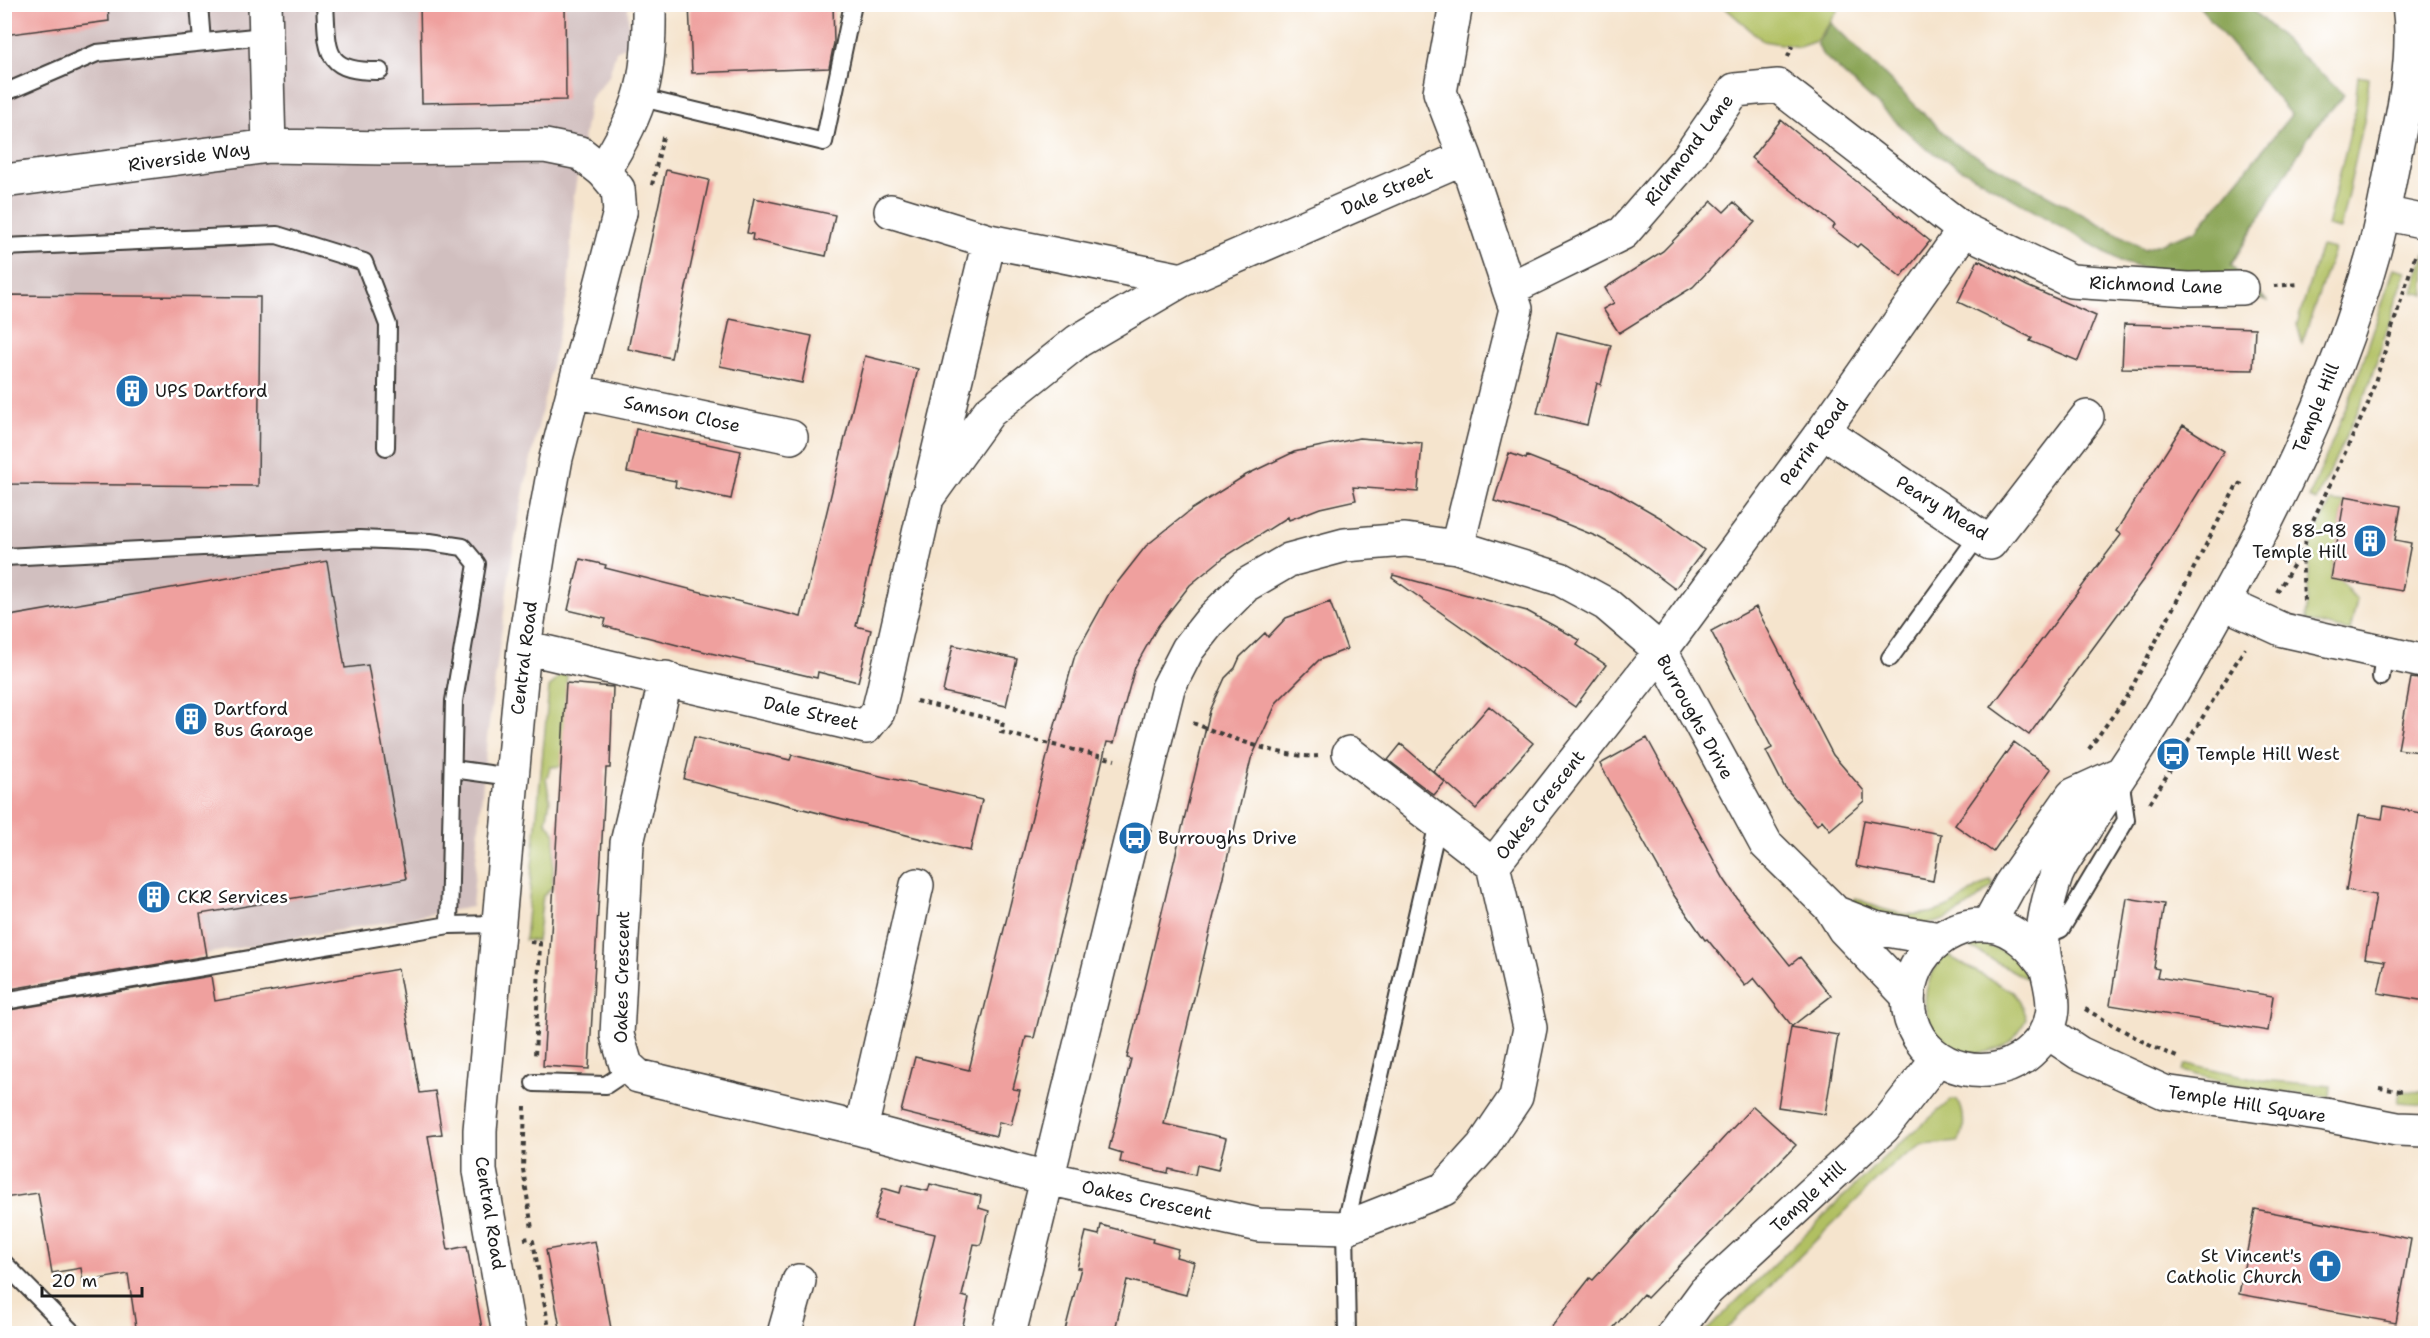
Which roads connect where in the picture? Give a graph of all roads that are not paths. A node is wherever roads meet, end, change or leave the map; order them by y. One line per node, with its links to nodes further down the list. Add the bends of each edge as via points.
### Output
1 (199, 4): 8 (lane)
2 (325, 4): 9 (lane, via 327,44 334,60 343,68)
3 (649, 4): 11 (street)
4 (853, 4): 11 (lane, via 824,142)
5 (1456, 4): 13 (street, via 1440,92)
6 (2409, 4): 17 (street, Temple Hill, via 2405,105)
7 (264, 20): 8 (lane); 12 (street, Riverside Way)
8 (202, 42): 10 (lane, via 97,52)
9 (380, 71)
10 (4, 93)
11 (642, 98): 14 (street)
12 (269, 146): 14 (street, via 545,146 580,153); 15 (street, Riverside Way)
13 (1465, 157): 22 (street, Dale Street); 24 (street)
14 (603, 171): 25 (street, Central Road, via 618,189 620,212)
15 (4, 181)
16 (891, 211): 20 (street)
17 (2383, 213): 18 (street); 34 (street, Temple Hill, via 2361,293 2322,397 2277,501)
18 (2424, 222)
19 (1964, 231): 23 (street, Richmond Lane, via 2071,281 2188,289); 24 (street, Richmond Lane, via 1778,86 1735,90 1687,159 1623,233); 27 (street, Perrin Road)
20 (989, 242): 22 (street); 30 (street, Dale Street)
21 (4, 247): 29 (lane, via 277,235 364,262 388,325)
22 (1182, 280): 30 (street, Dale Street, via 1078,341 988,412)
23 (2242, 288)
24 (1509, 289): 32 (street, via 1516,309)
25 (573, 392): 28 (street, Samson Close); 35 (street, Central Road, via 543,524)
26 (2087, 417): 31 (street, Peary Mead, via 1990,543)
27 (1823, 430): 31 (street, Peary Mead); 36 (street, Perrin Road)
28 (790, 437)
29 (386, 447)
30 (927, 498): 39 (street, Dale Street, via 878,712 866,728)
31 (1979, 535): 37 (lane)
32 (1457, 547): 36 (street, Burroughs Drive, via 1560,579 1606,604); 61 (street, Burroughs Drive, via 1405,540 1345,545 1289,560 1246,585 1188,649 1168,688 1161,713)
33 (4, 557): 41 (lane, via 359,539 463,547 477,564 454,701)
34 (2224, 603): 38 (street, via 2283,630 2382,665); 42 (street, Temple Hill, via 2146,736)
35 (524, 647): 39 (street, Dale Street); 43 (street, Central Road)
36 (1661, 651): 45 (street, Oakes Crescent); 47 (street, Burroughs Drive, via 1766,844)
37 (1890, 658)
38 (2426, 662)
39 (666, 678): 57 (street, Oakes Crescent, via 627,843 617,1035)
40 (1349, 753): 44 (street)
41 (453, 769): 43 (lane); 49 (lane)
42 (2119, 774): 50 (street, via 2073,795 2010,885); 52 (street, Temple Hill, via 2057,872 2042,937)
43 (511, 777): 48 (street, Central Road)
44 (1438, 823): 45 (street); 62 (lane)
45 (1492, 865): 62 (street, Oakes Crescent, via 1530,1028 1516,1097 1483,1146 1444,1190)
46 (917, 885): 59 (street)
47 (1834, 912): 51 (street, Burroughs Drive, via 1875,928); 53 (street, Burroughs Drive, via 1844,929)
48 (497, 924): 49 (lane); 66 (street, Central Road, via 482,1085 480,1171)
49 (449, 925): 54 (lane)
50 (1988, 925): 51 (street, Temple Hill, via 1959,930); 52 (street, Temple Hill, via 2017,936 2037,953)
51 (1940, 939): 53 (street, Temple Hill, via 1918,962)
52 (2047, 969): 55 (street, Temple Hill, via 2053,1003)
53 (1908, 996): 56 (street, Temple Hill, via 1918,1036)
54 (4, 1001)
55 (2046, 1031): 56 (street, Temple Hill, via 2035,1048 2018,1062 1996,1070 1972,1071); 60 (street, Temple Hill Square, via 2079,1053 2164,1092)
56 (1938, 1058): 70 (street, Temple Hill, via 1884,1127 1705,1292)
57 (630, 1069): 58 (lane, via 606,1085); 59 (street, Oakes Crescent, via 653,1081)
58 (534, 1083)
59 (861, 1129): 61 (street, Oakes Crescent)
60 (2411, 1129)
61 (1047, 1178): 62 (street, Oakes Crescent, via 1258,1225); 68 (street, Burroughs Drive)
62 (1345, 1228): 69 (lane)
63 (4, 1263): 65 (lane)
64 (799, 1281): 67 (street)
65 (74, 1334)
66 (509, 1334)
67 (784, 1334)
68 (1009, 1334)
69 (1347, 1334)
70 (1674, 1334)

